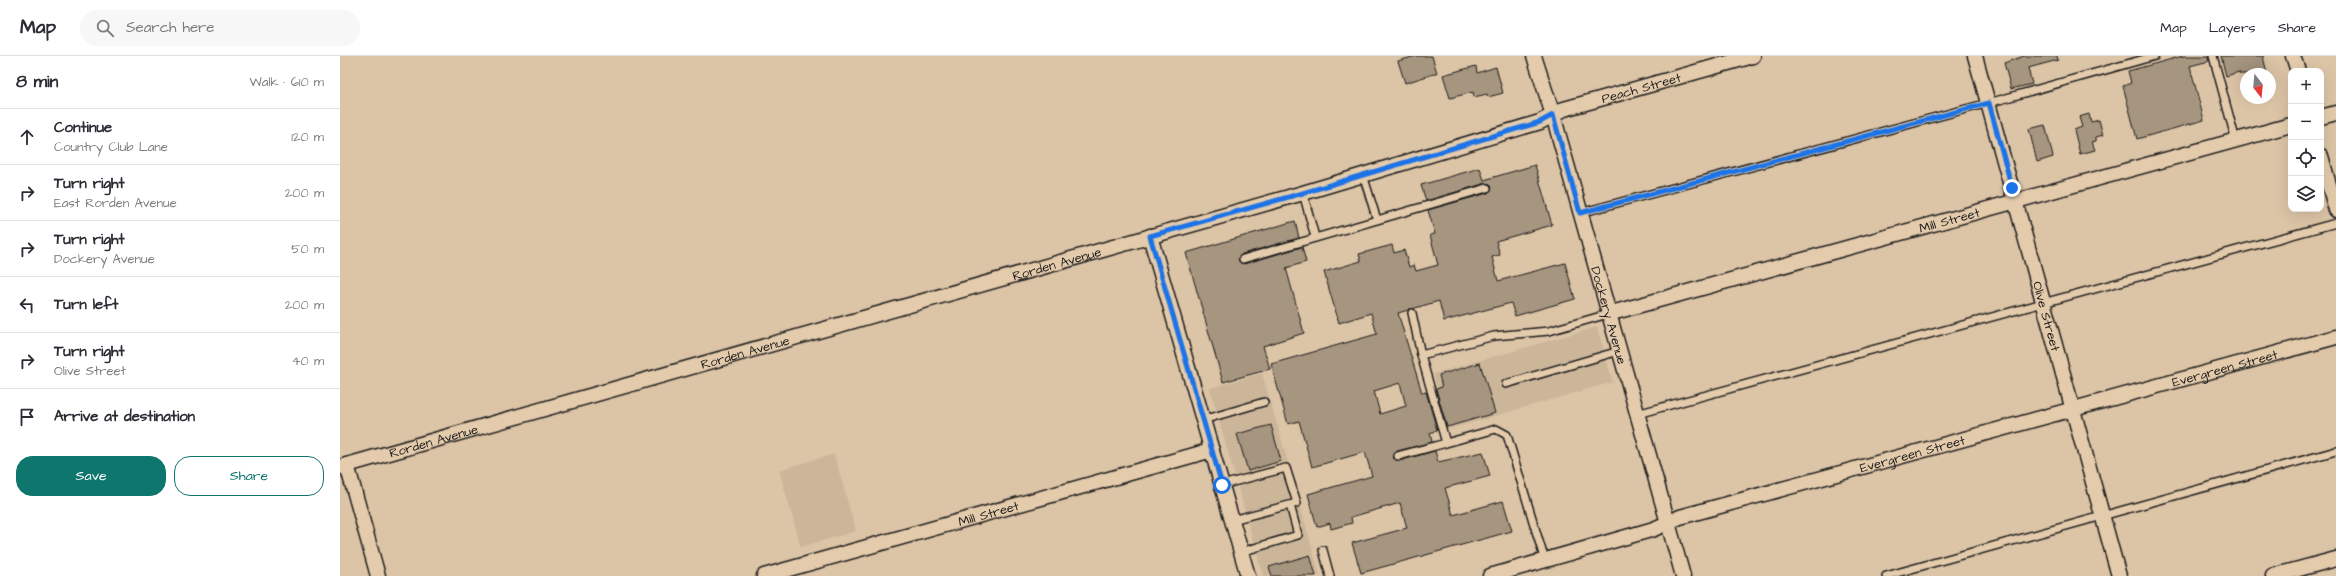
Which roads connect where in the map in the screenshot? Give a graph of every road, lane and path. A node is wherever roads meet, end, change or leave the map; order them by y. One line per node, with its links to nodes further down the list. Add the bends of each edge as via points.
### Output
1 (1534, 56): 10 (street, Dockery Avenue)
2 (1753, 56): 10 (street, Peach Street, via 1564,109)
3 (1975, 56): 8 (street, Olive Street)
4 (2155, 56): 8 (lane)
5 (2213, 56): 13 (lane)
6 (2293, 56): 7 (street)
7 (2297, 68)
8 (1989, 103): 18 (street, Olive Street); 20 (lane)
9 (2336, 113): 11 (street)
10 (1553, 115): 15 (street, Peach Street, via 1540,122); 20 (street, Dockery Avenue)
11 (2324, 116)
12 (2288, 126): 13 (street, Mill Street)
13 (2236, 141): 18 (street, Mill Street)
14 (2324, 167): 19 (street)
15 (1363, 175): 17 (street, Rorden Avenue); 21 (lane)
16 (1487, 188): 21 (lane)
17 (1303, 193): 23 (street, Rorden Avenue); 24 (lane)
18 (2015, 202): 26 (street, Olive Street); 28 (street, Mill Street)
19 (2336, 210)
20 (1580, 213): 28 (street, Dockery Avenue)
21 (1377, 220): 24 (lane)
22 (2336, 223): 26 (lane)
23 (1150, 236): 36 (street); 41 (street, Rorden Avenue)
24 (1315, 237): 25 (lane)
25 (1243, 259)
26 (2043, 302): 34 (street, Olive Street); 35 (lane)
27 (1412, 313): 31 (lane)
28 (1608, 314): 30 (street, Dockery Avenue); 31 (lane, via 1549,331 1490,337)
29 (2336, 337): 34 (street, Evergreen Street)
30 (1619, 351): 32 (lane); 35 (street, Dockery Avenue)
31 (1422, 355): 37 (lane)
32 (1506, 384)
33 (1264, 402): 36 (lane)
34 (2072, 409): 44 (street, Olive Street); 46 (street, Evergreen Street, via 1680,517)
35 (1637, 414): 46 (street, Dockery Avenue)
36 (1203, 420): 38 (street)
37 (1446, 443): 40 (lane); 50 (lane, via 1496,429 1507,435)
38 (1212, 450): 42 (street); 52 (street, Mill Street)
39 (2336, 451): 44 (lane)
40 (1398, 456)
41 (343, 466): 51 (street)
42 (1222, 485): 43 (lane, via 1286,468 1297,503); 45 (street)
43 (1290, 505): 45 (lane); 48 (lane, via 1298,535)
44 (2102, 515): 57 (lane); 58 (street, Olive Street)
45 (1232, 520): 48 (street)
46 (1667, 523): 50 (street, Evergreen Street); 56 (street, Dockery Avenue)
47 (1323, 550): 54 (lane)
48 (1241, 552): 53 (street)
49 (2336, 559): 59 (street)
50 (1545, 560): 55 (street, Evergreen Street)
51 (378, 576)
52 (764, 576)
53 (1248, 576)
54 (1330, 576)
55 (1490, 576)
56 (1683, 576)
57 (1886, 576)
58 (2119, 576)
59 (2273, 576)

